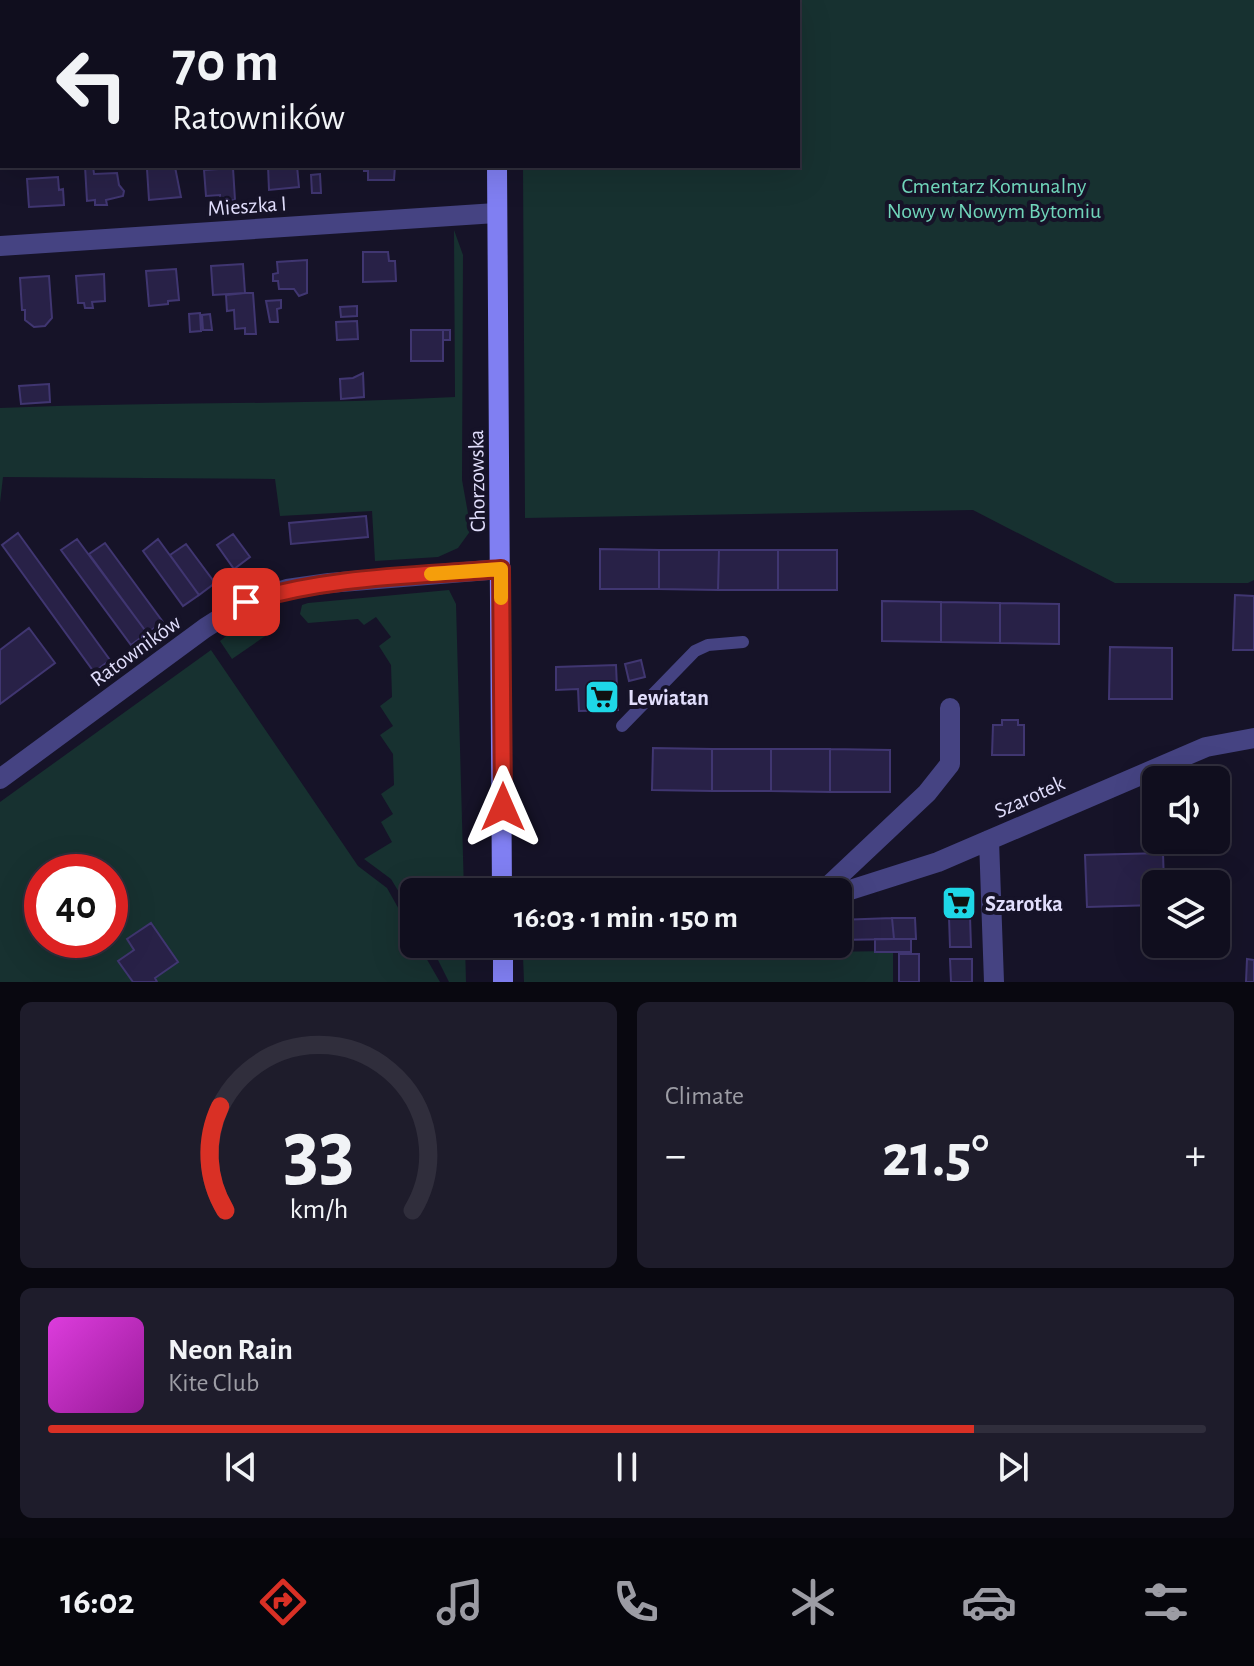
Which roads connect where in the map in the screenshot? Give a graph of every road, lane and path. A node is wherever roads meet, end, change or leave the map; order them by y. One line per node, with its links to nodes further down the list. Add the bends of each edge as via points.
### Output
1 (497, 168): 2 (street, Chorzowska)
2 (496, 213): 3 (street, Mieszka I); 4 (street, Chorzowska)
3 (0, 246)
4 (501, 569): 9 (street, Ratowników, via 329,583 246,602); 11 (street, Chorzowska)
5 (743, 642): 7 (lane, via 695,651)
6 (950, 708): 12 (street, via 950,764 927,793)
7 (622, 726)
8 (1254, 738): 10 (street, Szarotek, via 1206,747)
9 (0, 779)
10 (989, 840): 13 (street, Szarotek); 16 (street)
11 (502, 878)
12 (837, 878)
13 (852, 889)
14 (503, 958): 15 (street)
15 (503, 982)
16 (994, 982)

